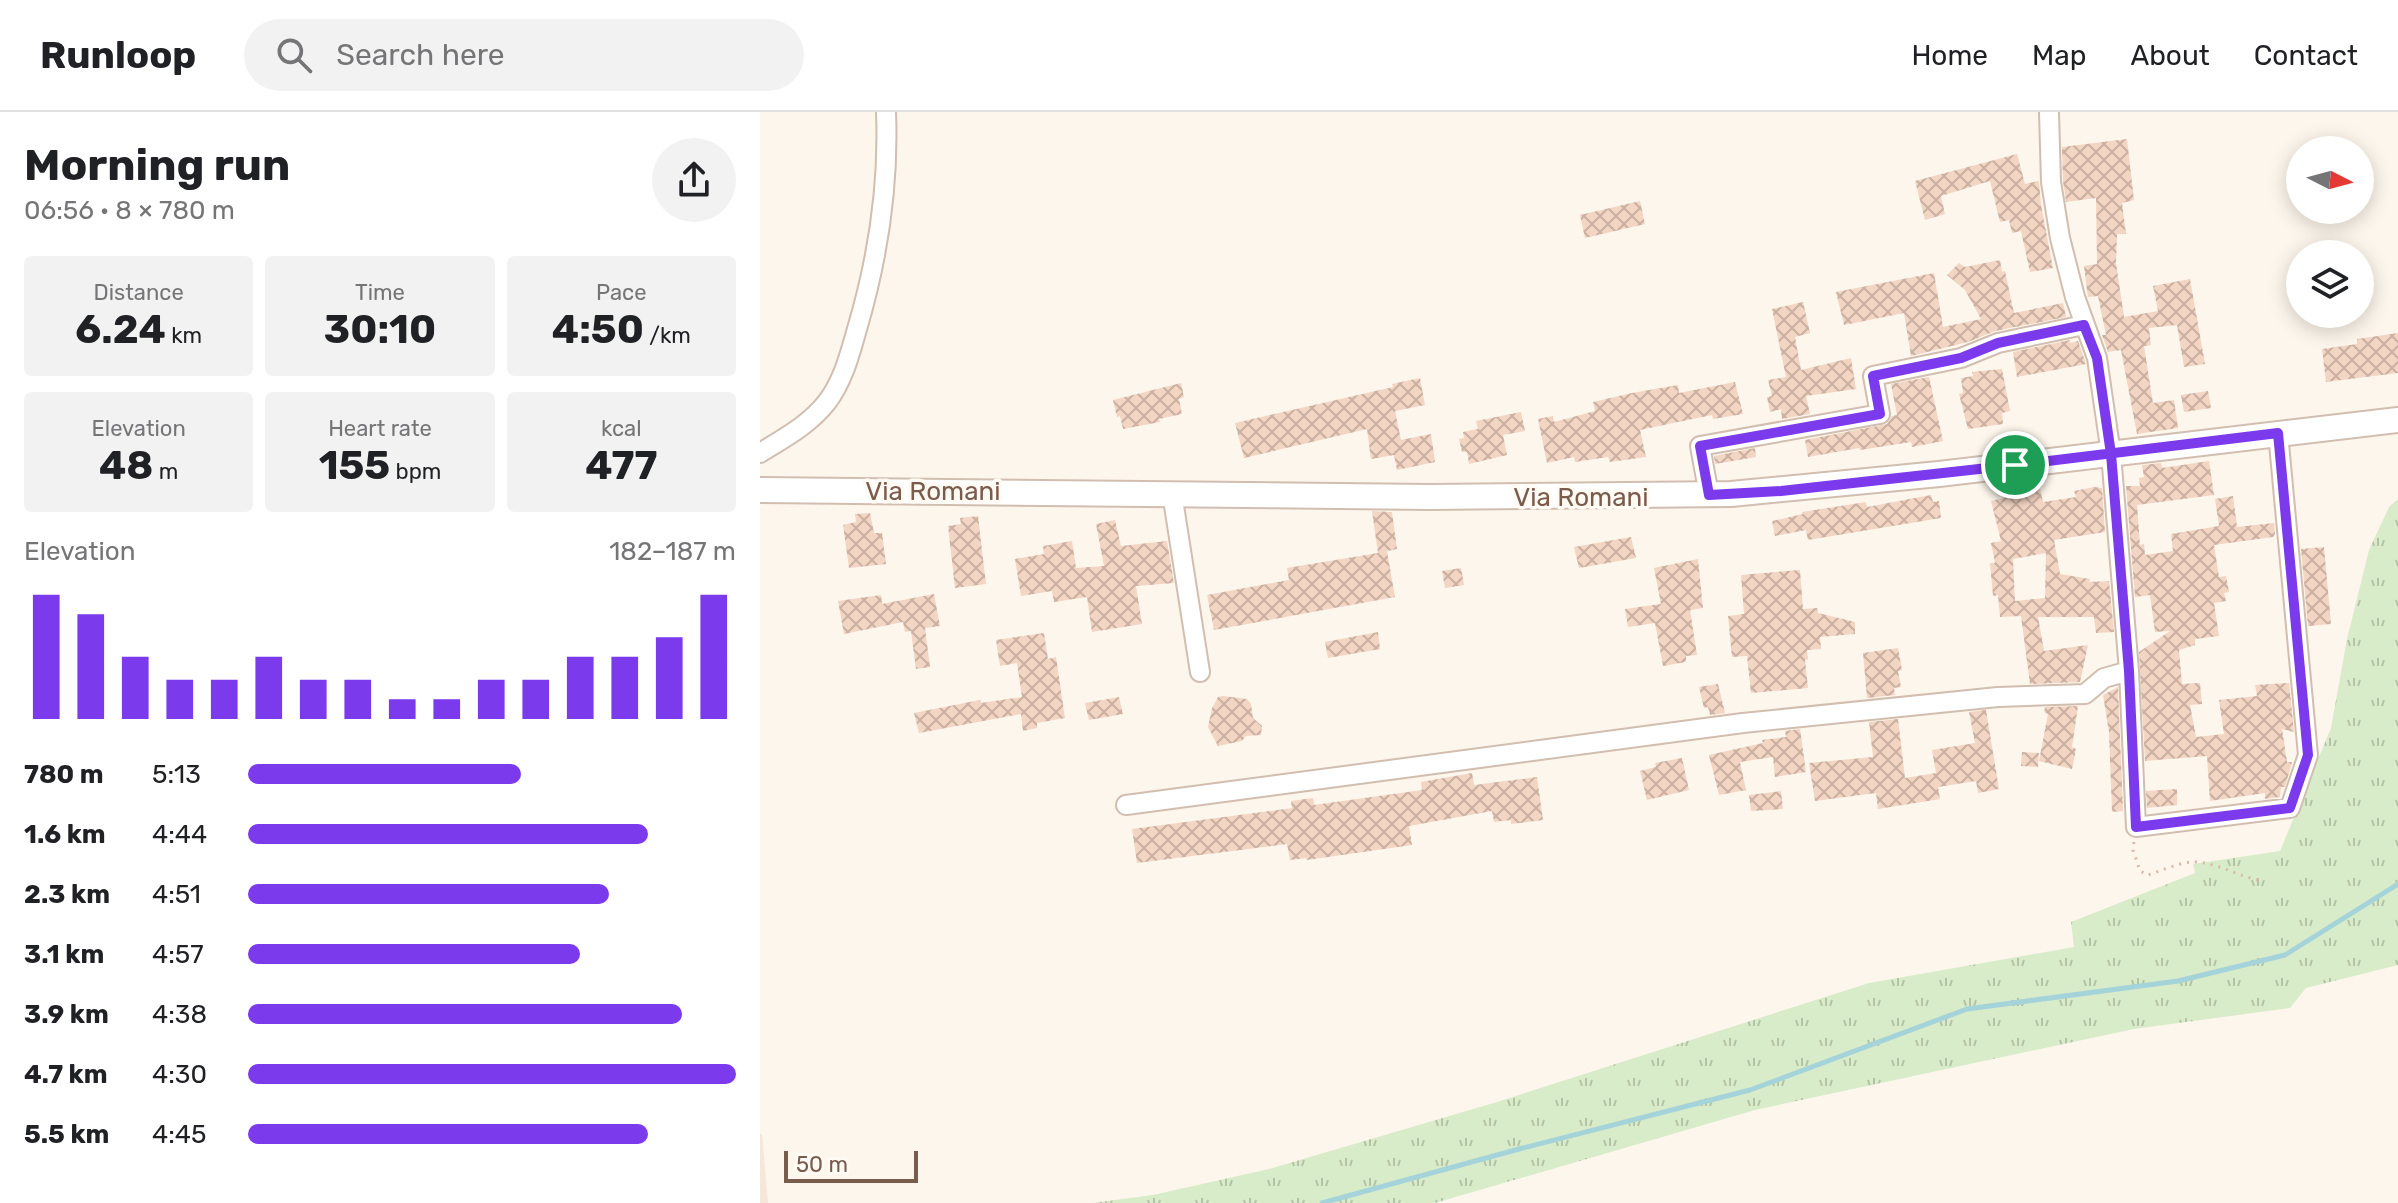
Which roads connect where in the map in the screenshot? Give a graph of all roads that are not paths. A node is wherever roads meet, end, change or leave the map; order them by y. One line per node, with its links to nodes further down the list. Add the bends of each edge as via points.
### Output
1 (886, 112): 6 (street, via 888,158 872,278 840,382 804,426)
2 (2049, 112): 3 (street, via 2051,182 2060,238)
3 (2084, 325): 7 (street, via 2097,358); 10 (street, via 1873,376 1880,414 1700,446)
4 (2398, 420): 5 (street, Via Romani)
5 (2278, 433): 7 (street, Via Romani); 11 (street, via 2308,755 2290,808 2136,827)
6 (760, 453)
7 (2111, 454): 10 (street, Via Romani); 11 (street)
8 (760, 490): 9 (street, Via Romani)
9 (1172, 493): 10 (street, Via Romani); 12 (street)
10 (1709, 495)
11 (2129, 671): 13 (street, via 2104,678 2085,694 1998,697 1758,721)
12 (1200, 672)
13 (1126, 805)

